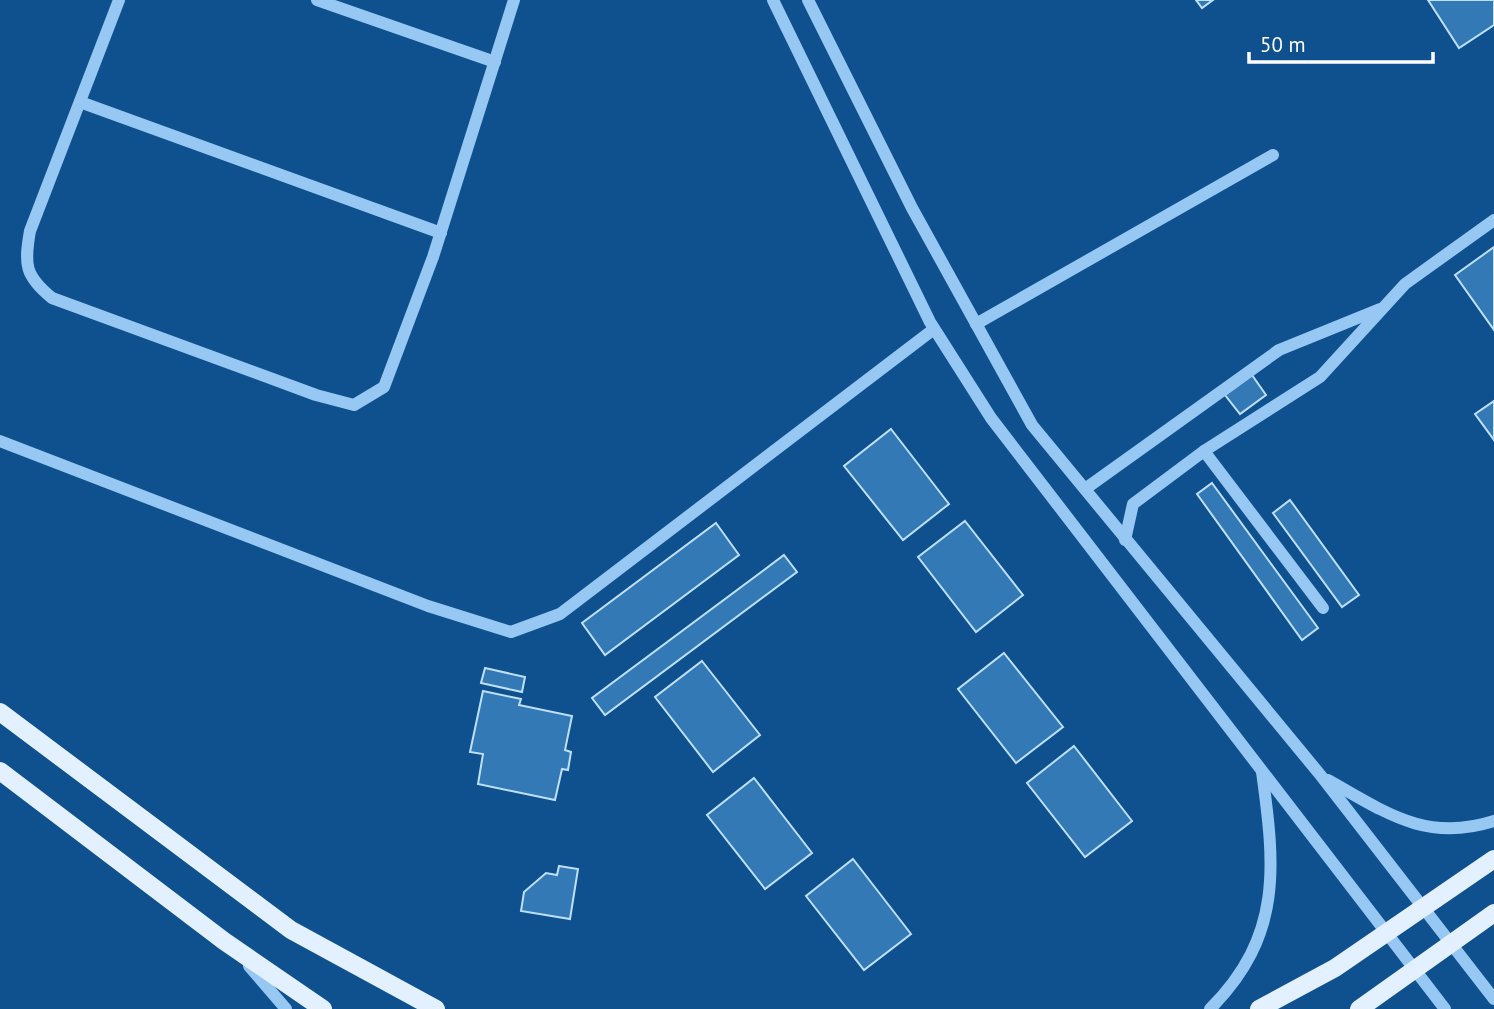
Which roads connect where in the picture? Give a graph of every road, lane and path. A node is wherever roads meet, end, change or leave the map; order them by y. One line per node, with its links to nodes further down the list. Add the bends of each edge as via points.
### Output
1 (119, 0): 7 (street)
2 (317, 0): 6 (street)
3 (514, 0): 6 (street)
4 (773, 0): 13 (street)
5 (808, 0): 12 (street)
6 (495, 62): 10 (street)
7 (80, 102): 10 (street); 10 (street, via 30,232 25,259 33,283 52,298 291,386 354,405 384,387)
8 (1273, 155): 12 (street)
9 (1494, 220): 11 (street, via 1405,284)
10 (440, 233)
11 (1383, 308): 15 (street, via 1320,376); 16 (street, via 1279,350)
12 (976, 324): 16 (street, via 1032,425)
13 (934, 329): 14 (street, via 560,614 512,632 428,607); 20 (street, via 1029,470)
14 (0, 441)
15 (1204, 451): 17 (street, via 1133,504); 18 (street)
16 (1085, 489): 17 (street)
17 (1125, 540): 22 (street)
18 (1323, 608)
19 (0, 712): 34 (main road, via 291,930)
20 (1261, 768): 27 (street); 35 (street, via 1272,848 1264,916 1250,958)
21 (0, 771): 28 (main road)
22 (1322, 777): 23 (street, via 1401,820 1427,828 1457,829); 25 (street)
23 (1494, 821)
24 (1494, 859): 25 (main road)
25 (1422, 910): 27 (main road); 29 (street)
26 (1494, 913): 29 (main road)
27 (1388, 935): 30 (street); 36 (main road)
28 (224, 941): 32 (street); 33 (main road)
29 (1449, 944): 30 (main road); 31 (street)
30 (1415, 970): 37 (main road); 38 (street)
31 (1494, 999)
32 (286, 1009)
33 (323, 1009)
34 (436, 1009)
35 (1210, 1009)
36 (1259, 1009)
37 (1359, 1009)
38 (1445, 1009)

